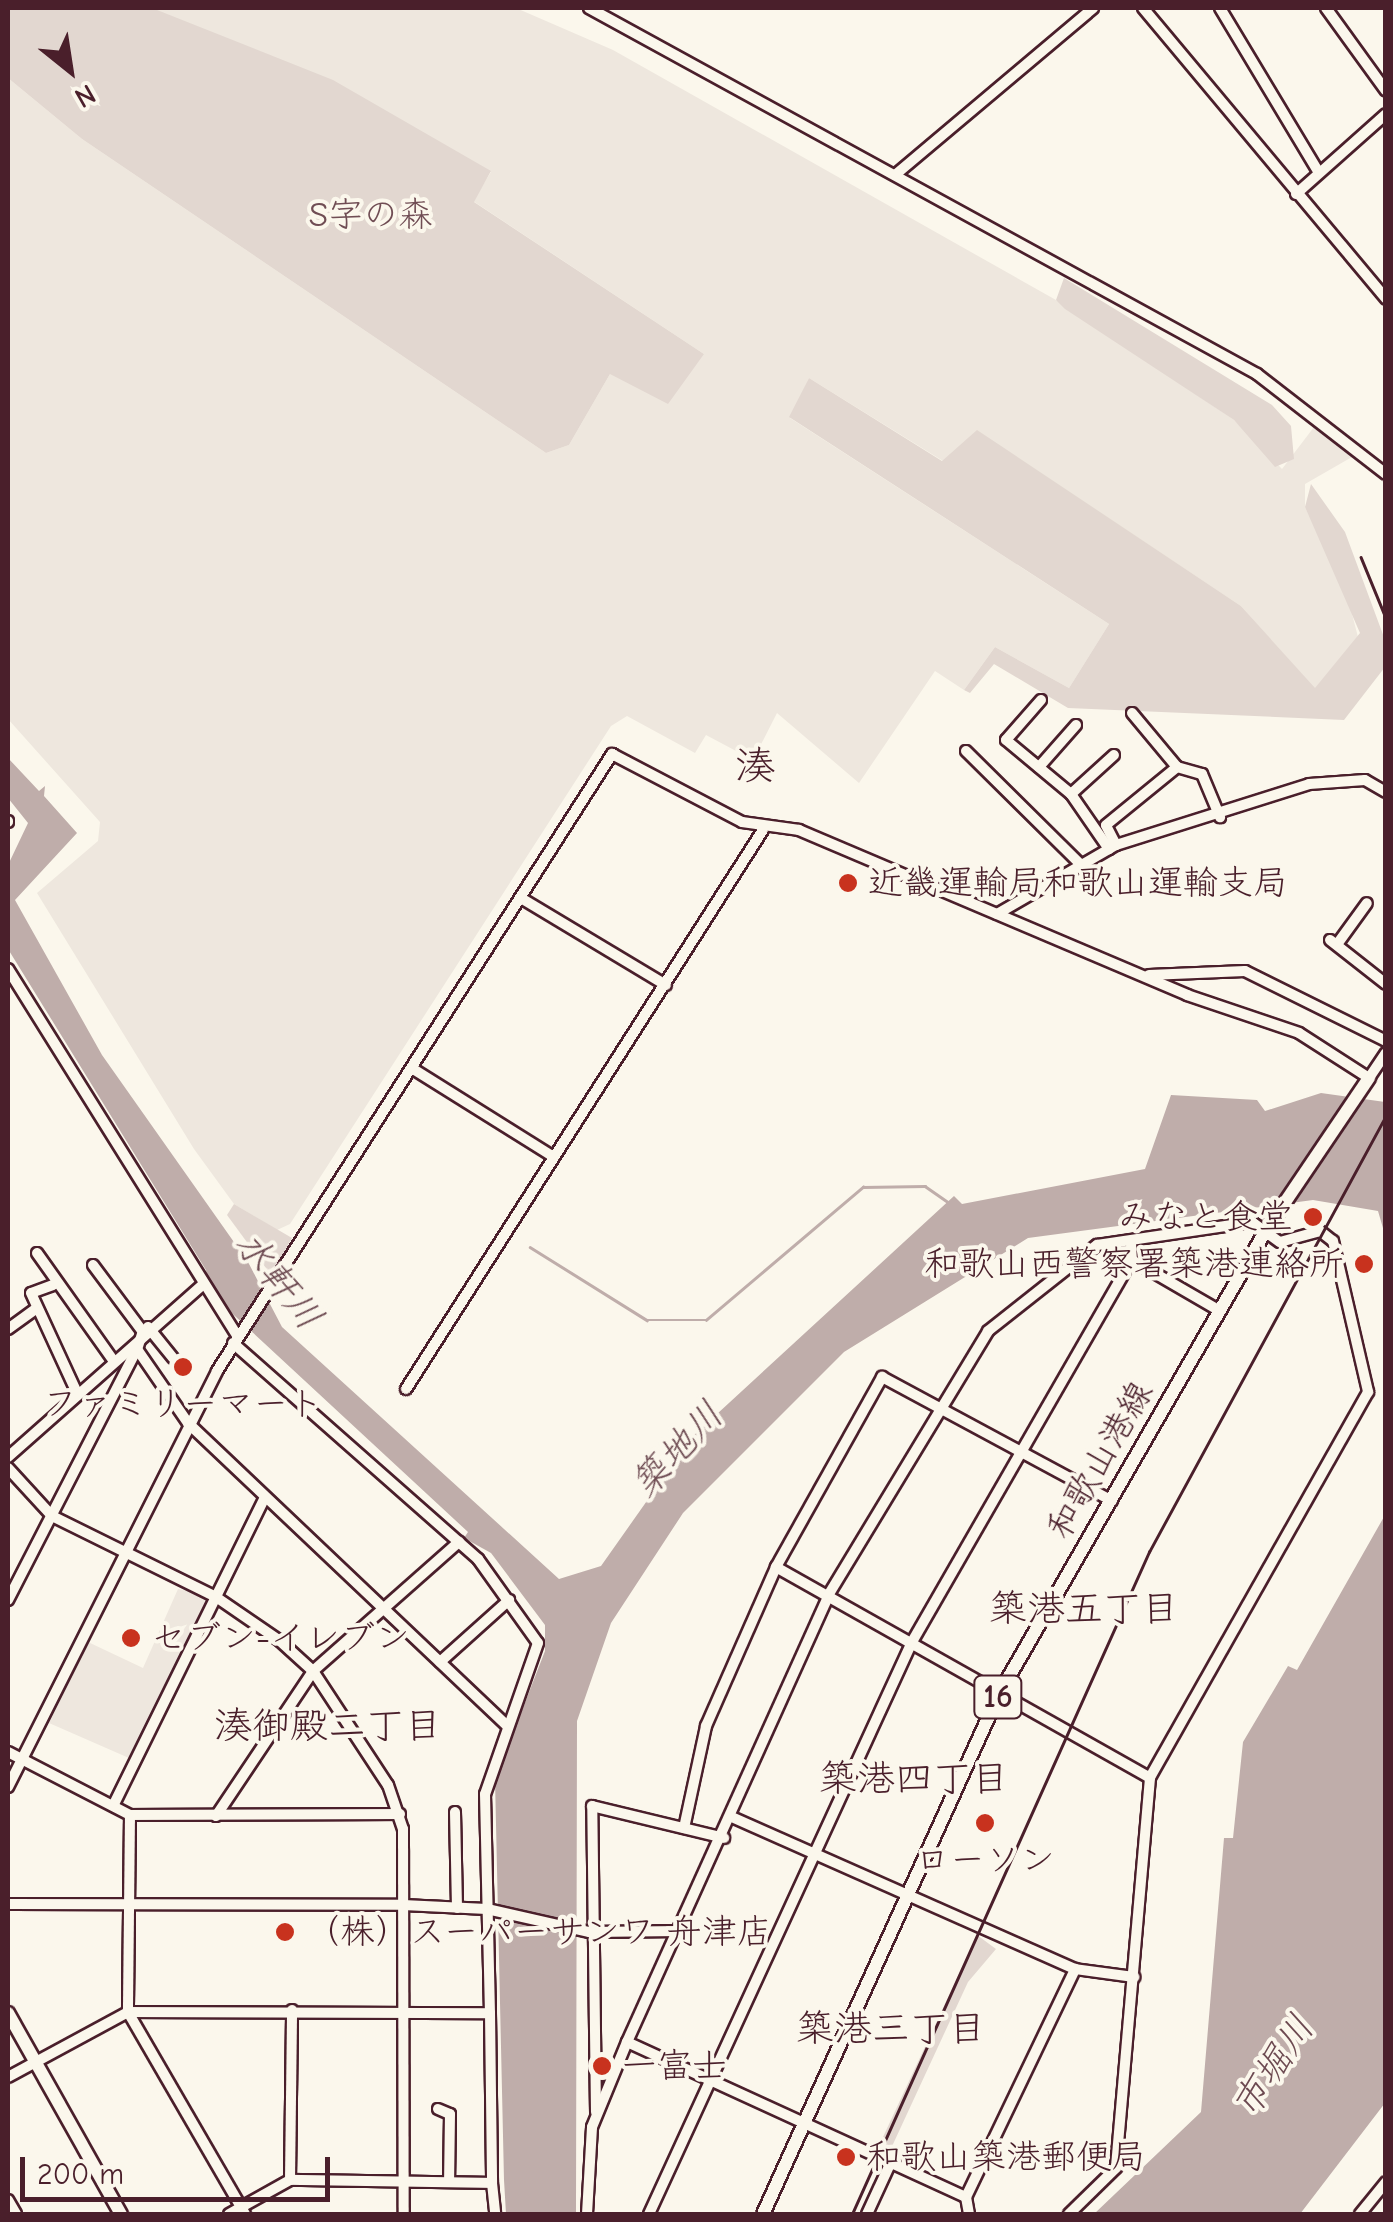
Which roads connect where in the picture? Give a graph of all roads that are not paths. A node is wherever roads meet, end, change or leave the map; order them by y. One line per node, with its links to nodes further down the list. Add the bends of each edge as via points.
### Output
1 (588, 8): 9 (street)
2 (1093, 8): 9 (street)
3 (1142, 8): 10 (street)
4 (1220, 8): 8 (street)
5 (1326, 8): 6 (street)
6 (1386, 91)
7 (1386, 114): 8 (street)
8 (1319, 173): 10 (street)
9 (895, 175): 12 (street, via 1256,374)
10 (1296, 194): 11 (street)
11 (1386, 299)
12 (1386, 474)
13 (1041, 700): 19 (street, via 1006,738)
14 (1132, 712): 18 (street)
15 (1076, 726): 19 (street)
16 (966, 752): 25 (street)
17 (1114, 755): 21 (street)
18 (1177, 766): 22 (street, via 1202,774); 24 (street, via 1106,825)
19 (1039, 767): 21 (street)
20 (1386, 792): 22 (street, via 1365,780 1310,784)
21 (1071, 794): 24 (street)
22 (1220, 816): 24 (street)
23 (764, 830): 26 (street, via 612,754); 28 (street, via 799,830); 32 (street)
24 (1113, 847): 25 (street)
25 (1080, 864): 28 (street)
26 (521, 898): 32 (street); 35 (street)
27 (1367, 903): 31 (street, via 1334,942)
28 (997, 914): 30 (street)
29 (8, 969): 44 (street)
30 (1138, 974): 33 (street, via 1245,970); 36 (street, via 1299,1033)
31 (1386, 984)
32 (666, 985): 37 (street)
33 (1386, 1041)
34 (1386, 1052): 36 (street)
35 (414, 1069): 37 (street); 49 (street)
36 (1369, 1078): 38 (main road, 和歌山港線 / 16)
37 (554, 1157): 53 (street)
38 (1265, 1232): 39 (street, via 1252,1222); 46 (main road, 和歌山港線 / 16); 78 (street, via 1280,1242 1320,1231 1333,1240 1368,1392)
39 (1131, 1243): 41 (street); 55 (street, via 1097,1244 1014,1301)
40 (37, 1253): 43 (street)
41 (1132, 1260): 46 (street); 57 (street)
42 (93, 1264): 48 (street)
43 (54, 1285): 45 (street, via 31,1293); 52 (street)
44 (201, 1286): 48 (street); 49 (street)
45 (37, 1308): 47 (street); 54 (street)
46 (1220, 1311): 61 (main road, 和歌山港線 / 16)
47 (8, 1328)
48 (144, 1331): 50 (street); 51 (street); 52 (street)
49 (237, 1337): 56 (street); 63 (street)
50 (137, 1350): 56 (street); 62 (street)
51 (173, 1358)
52 (113, 1360): 54 (street)
53 (406, 1389)
54 (77, 1393): 58 (street)
55 (938, 1402): 57 (street); 65 (street, via 882,1377); 66 (street)
56 (188, 1424): 60 (street); 64 (street)
57 (1022, 1450): 61 (street); 71 (street)
58 (8, 1457)
59 (8, 1468): 62 (street)
60 (266, 1497): 67 (street); 70 (street)
61 (1112, 1501): 74 (main road, 和歌山港線 / 16)
62 (52, 1516): 64 (street); 68 (street)
63 (459, 1542): 69 (street); 70 (street)
64 (124, 1554): 67 (street); 77 (street)
65 (776, 1567): 66 (street); 86 (street, via 706,1726)
66 (829, 1594): 71 (street); 85 (street)
67 (216, 1598): 73 (street); 80 (street)
68 (8, 1600)
69 (509, 1600): 72 (street); 75 (street, via 539,1651)
70 (382, 1607): 72 (street); 73 (street)
71 (912, 1642): 74 (street); 88 (street)
72 (440, 1662): 75 (street)
73 (313, 1671): 82 (street); 84 (street)
74 (999, 1694): 78 (street); 89 (main road, 和歌山港線 / 16)
75 (506, 1726): 94 (street, via 485,1794)
76 (8, 1752): 77 (street)
77 (22, 1760): 79 (street); 80 (street)
78 (1150, 1778): 98 (street)
79 (8, 1787)
80 (114, 1804): 83 (street)
81 (455, 1812): 93 (street)
82 (400, 1814): 84 (street); 92 (street)
83 (130, 1815): 84 (street); 91 (street)
84 (216, 1816)
85 (734, 1818): 87 (street); 88 (street)
86 (684, 1828): 87 (street); 95 (street, via 592,1806)
87 (724, 1838): 96 (street)
88 (811, 1854): 89 (street); 107 (street)
89 (908, 1898): 97 (street); 110 (main road, 和歌山港線 / 16)
90 (8, 1904): 91 (street)
91 (128, 1904): 92 (street); 101 (street)
92 (403, 1905): 93 (street); 100 (street)
93 (457, 1908): 94 (street)
94 (490, 1909): 95 (street); 103 (street)
95 (587, 1931): 96 (street); 109 (street)
96 (681, 1931): 104 (street)
97 (1075, 1969): 98 (street); 117 (street)
98 (1134, 1977): 130 (street, via 1116,2168)
99 (292, 2010): 100 (street); 101 (street); 112 (street)
100 (403, 2010): 103 (street); 113 (street)
101 (128, 2012): 105 (street); 119 (street)
102 (8, 2013): 105 (main road)
103 (490, 2013): 116 (street)
104 (628, 2042): 107 (street); 109 (street)
105 (35, 2062): 106 (street); 121 (main road)
106 (8, 2077)
107 (711, 2082): 110 (street); 126 (street)
108 (438, 2109): 114 (street, via 450,2114)
109 (596, 2112): 125 (street)
110 (805, 2123): 111 (street); 127 (main road, 和歌山港線 / 16)
111 (891, 2162): 117 (street); 128 (street)
112 (290, 2180): 113 (street); 119 (street)
113 (404, 2180): 114 (street); 123 (street)
114 (449, 2182): 116 (street)
115 (1386, 2182): 131 (street)
116 (492, 2183): 124 (street)
117 (966, 2197): 129 (street)
118 (8, 2200): 120 (street)
119 (242, 2211): 122 (street)
120 (16, 2214)
121 (121, 2214)
122 (229, 2214)
123 (404, 2214)
124 (494, 2214)
125 (587, 2214)
126 (650, 2214)
127 (763, 2214)
128 (867, 2214)
129 (969, 2214)
130 (1069, 2214)
131 (1360, 2214)

